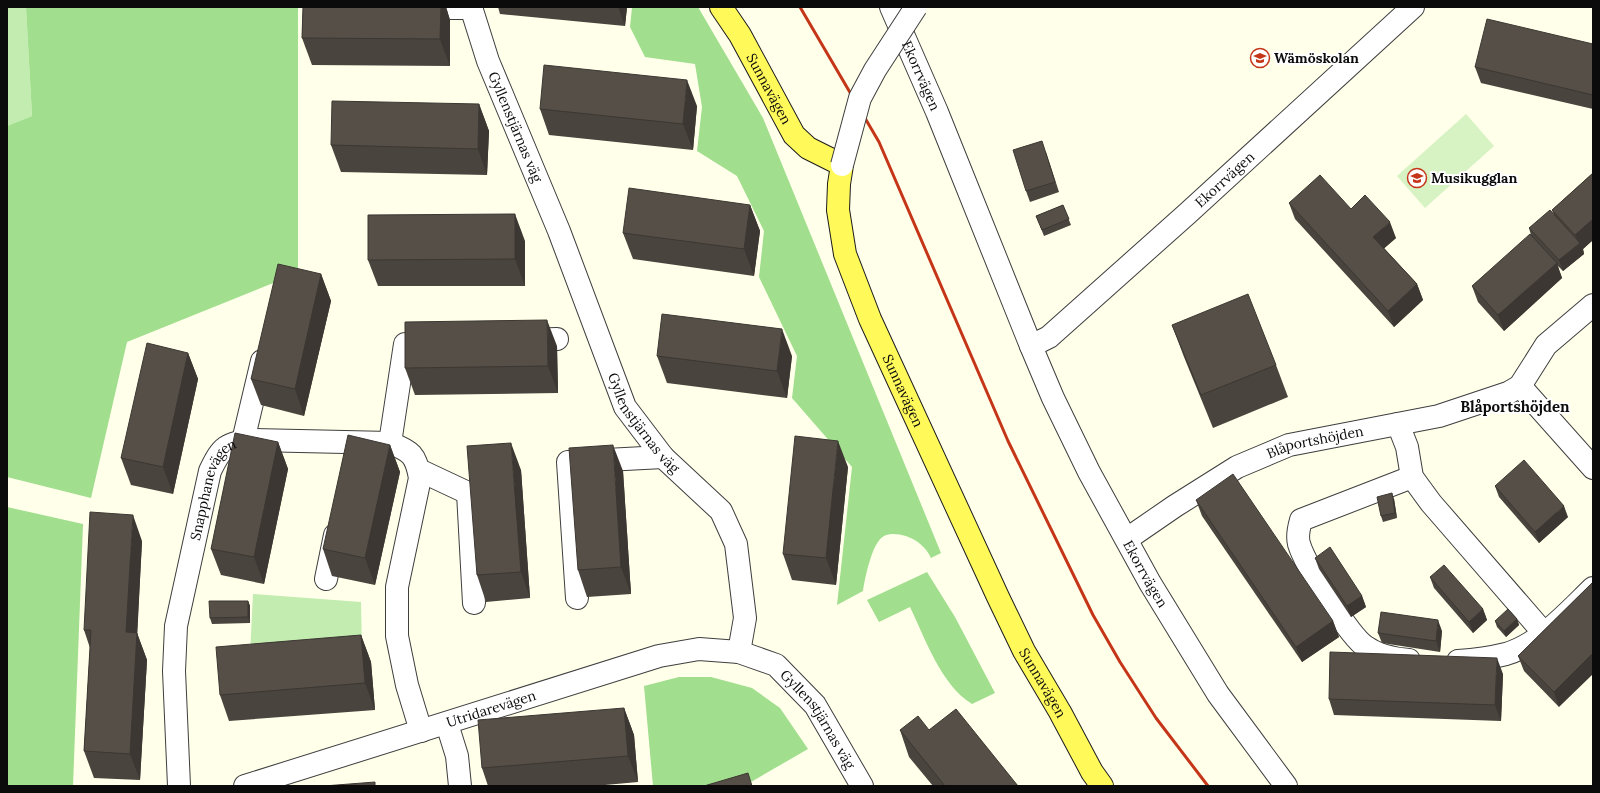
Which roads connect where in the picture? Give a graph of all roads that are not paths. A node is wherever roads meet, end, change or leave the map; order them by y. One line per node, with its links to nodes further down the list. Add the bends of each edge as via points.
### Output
1 (721, 7): 7 (main road, Sunnavägen, via 740,35 794,136 808,148)
2 (891, 7): 13 (street, Ekorrvägen, via 943,126)
3 (916, 7): 7 (street, bridge, via 860,98)
4 (1413, 7): 13 (street, Ekorrvägen, via 1049,337)
5 (400, 8): 6 (street)
6 (472, 8): 19 (street, Gyllenstjärnas väg, via 488,61 559,231 625,407)
7 (842, 165): 38 (main road, Sunnavägen, via 838,210 845,254 870,319 1024,651)
8 (1593, 305): 14 (street, via 1546,345)
9 (557, 339): 10 (street)
10 (501, 340)
11 (453, 342): 18 (street, via 405,344)
12 (266, 343): 16 (street)
13 (1031, 346): 25 (street, Ekorrvägen, via 1089,472)
14 (1520, 386): 15 (street, Blåportshöjden, via 1508,393 1439,416); 21 (street)
15 (1398, 424): 23 (street, via 1407,447); 25 (street, Blåportshöjden, via 1289,445 1237,467)
16 (243, 441): 17 (street, Snapphanevägen); 34 (street, Snapphanevägen, via 234,442 219,452 210,471 176,626 174,671)
17 (356, 442): 18 (street, Snapphanevägen); 20 (street)
18 (390, 443): 22 (street, Snapphanevägen, via 405,449 417,461)
19 (664, 457): 28 (street, via 568,462); 31 (street, Gyllenstjärnas väg, via 721,511 736,544 745,618)
20 (350, 465)
21 (1593, 468)
22 (419, 470): 29 (street, via 468,493); 33 (street, via 420,478 397,587 397,636 407,685)
23 (1412, 476): 30 (street, via 1431,503); 30 (street, via 1301,520 1298,543 1355,638 1376,653 1407,660 1433,662 1476,660 1507,654 1535,640)
24 (339, 518): 26 (street)
25 (1127, 539): 39 (street, Ekorrvägen, via 1150,583 1218,694)
26 (326, 579)
27 (1593, 588): 30 (street)
28 (577, 598)
29 (474, 603)
30 (1544, 632)
31 (739, 652): 32 (street, Utridarevägen, via 700,649 659,656); 37 (street, Gyllenstjärnas väg, via 776,665 815,705)
32 (447, 724): 33 (street, Utridarevägen); 36 (street, via 457,756)
33 (421, 731): 35 (street, Utridarevägen)
34 (179, 786)
35 (245, 786)
36 (460, 786)
37 (862, 786)
38 (1102, 786)
39 (1286, 786)

